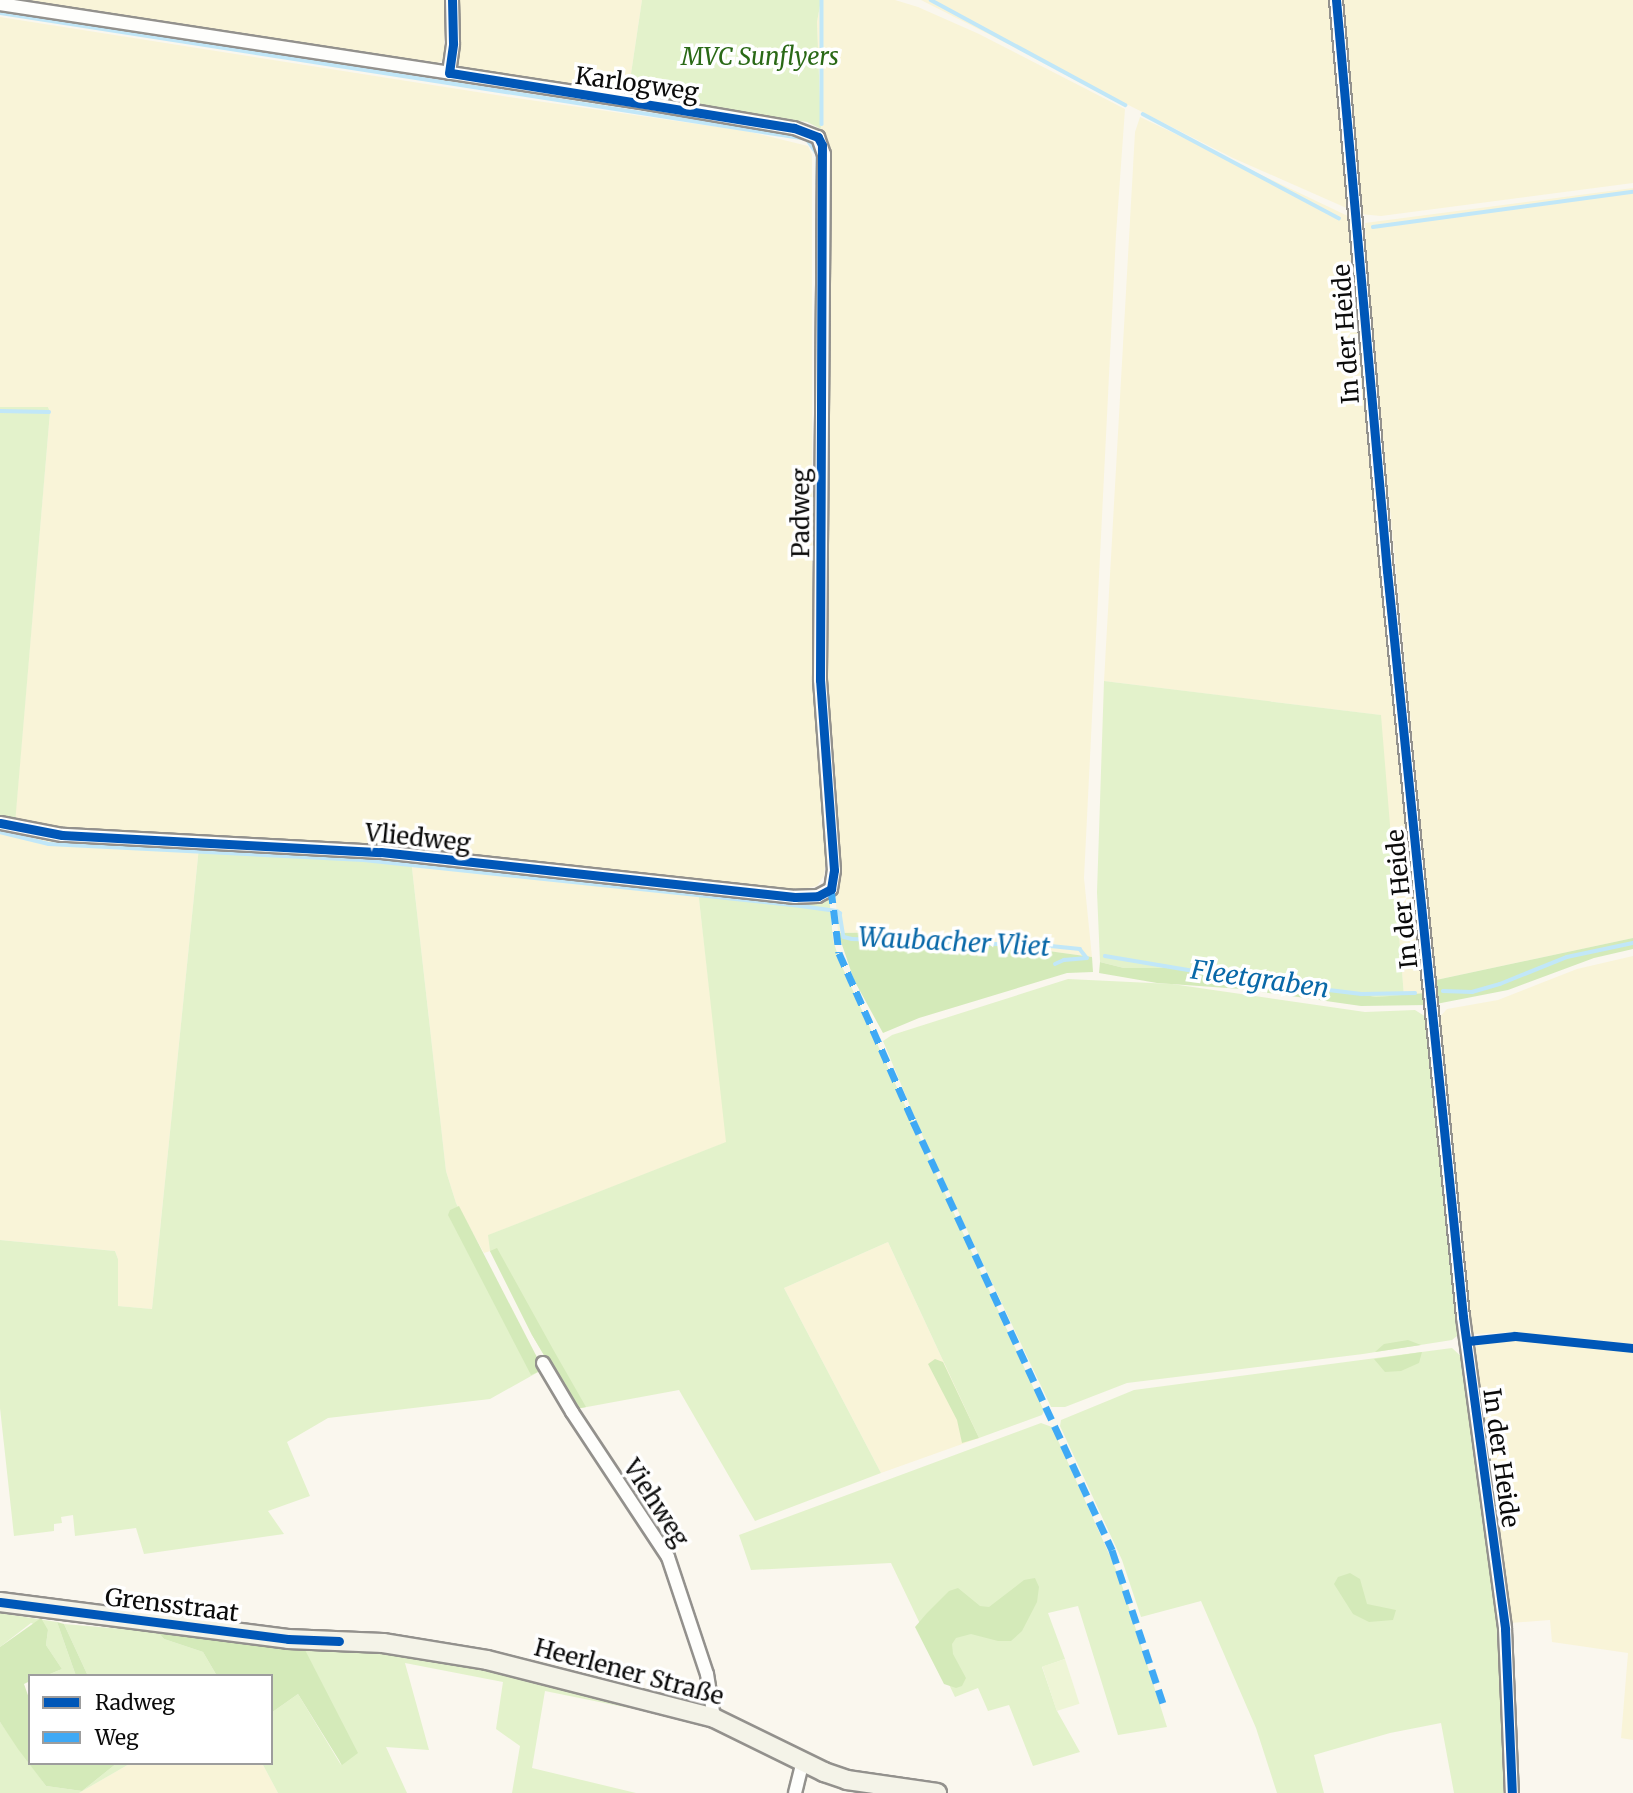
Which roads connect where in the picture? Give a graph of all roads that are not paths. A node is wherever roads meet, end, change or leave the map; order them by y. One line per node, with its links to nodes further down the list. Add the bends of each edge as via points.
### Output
1 (452, 0): 4 (street)
2 (1336, 0): 15 (street, In der Heide, via 1387,571 1463,1317 1505,1629)
3 (0, 4): 4 (street, Karlogweg)
4 (449, 73): 5 (street, Karlogweg, via 794,128)
5 (818, 137): 7 (street, Padweg, via 824,154 820,680 834,870)
6 (0, 823): 7 (street, Vliedweg, via 62,835 380,852 795,897 818,896)
7 (831, 889)
8 (544, 1363): 11 (street, Viehweg, via 668,1558 707,1674)
9 (0, 1602): 10 (main road, Grensstraat, via 288,1639)
10 (339, 1641): 11 (main road, Heerlener Straße, via 383,1643 487,1660)
11 (714, 1717): 12 (main road, Heerlener Straße)
12 (803, 1762): 13 (street); 14 (main road, Heerlener Straße, via 846,1780)
13 (795, 1793)
14 (937, 1793)
15 (1512, 1793)

